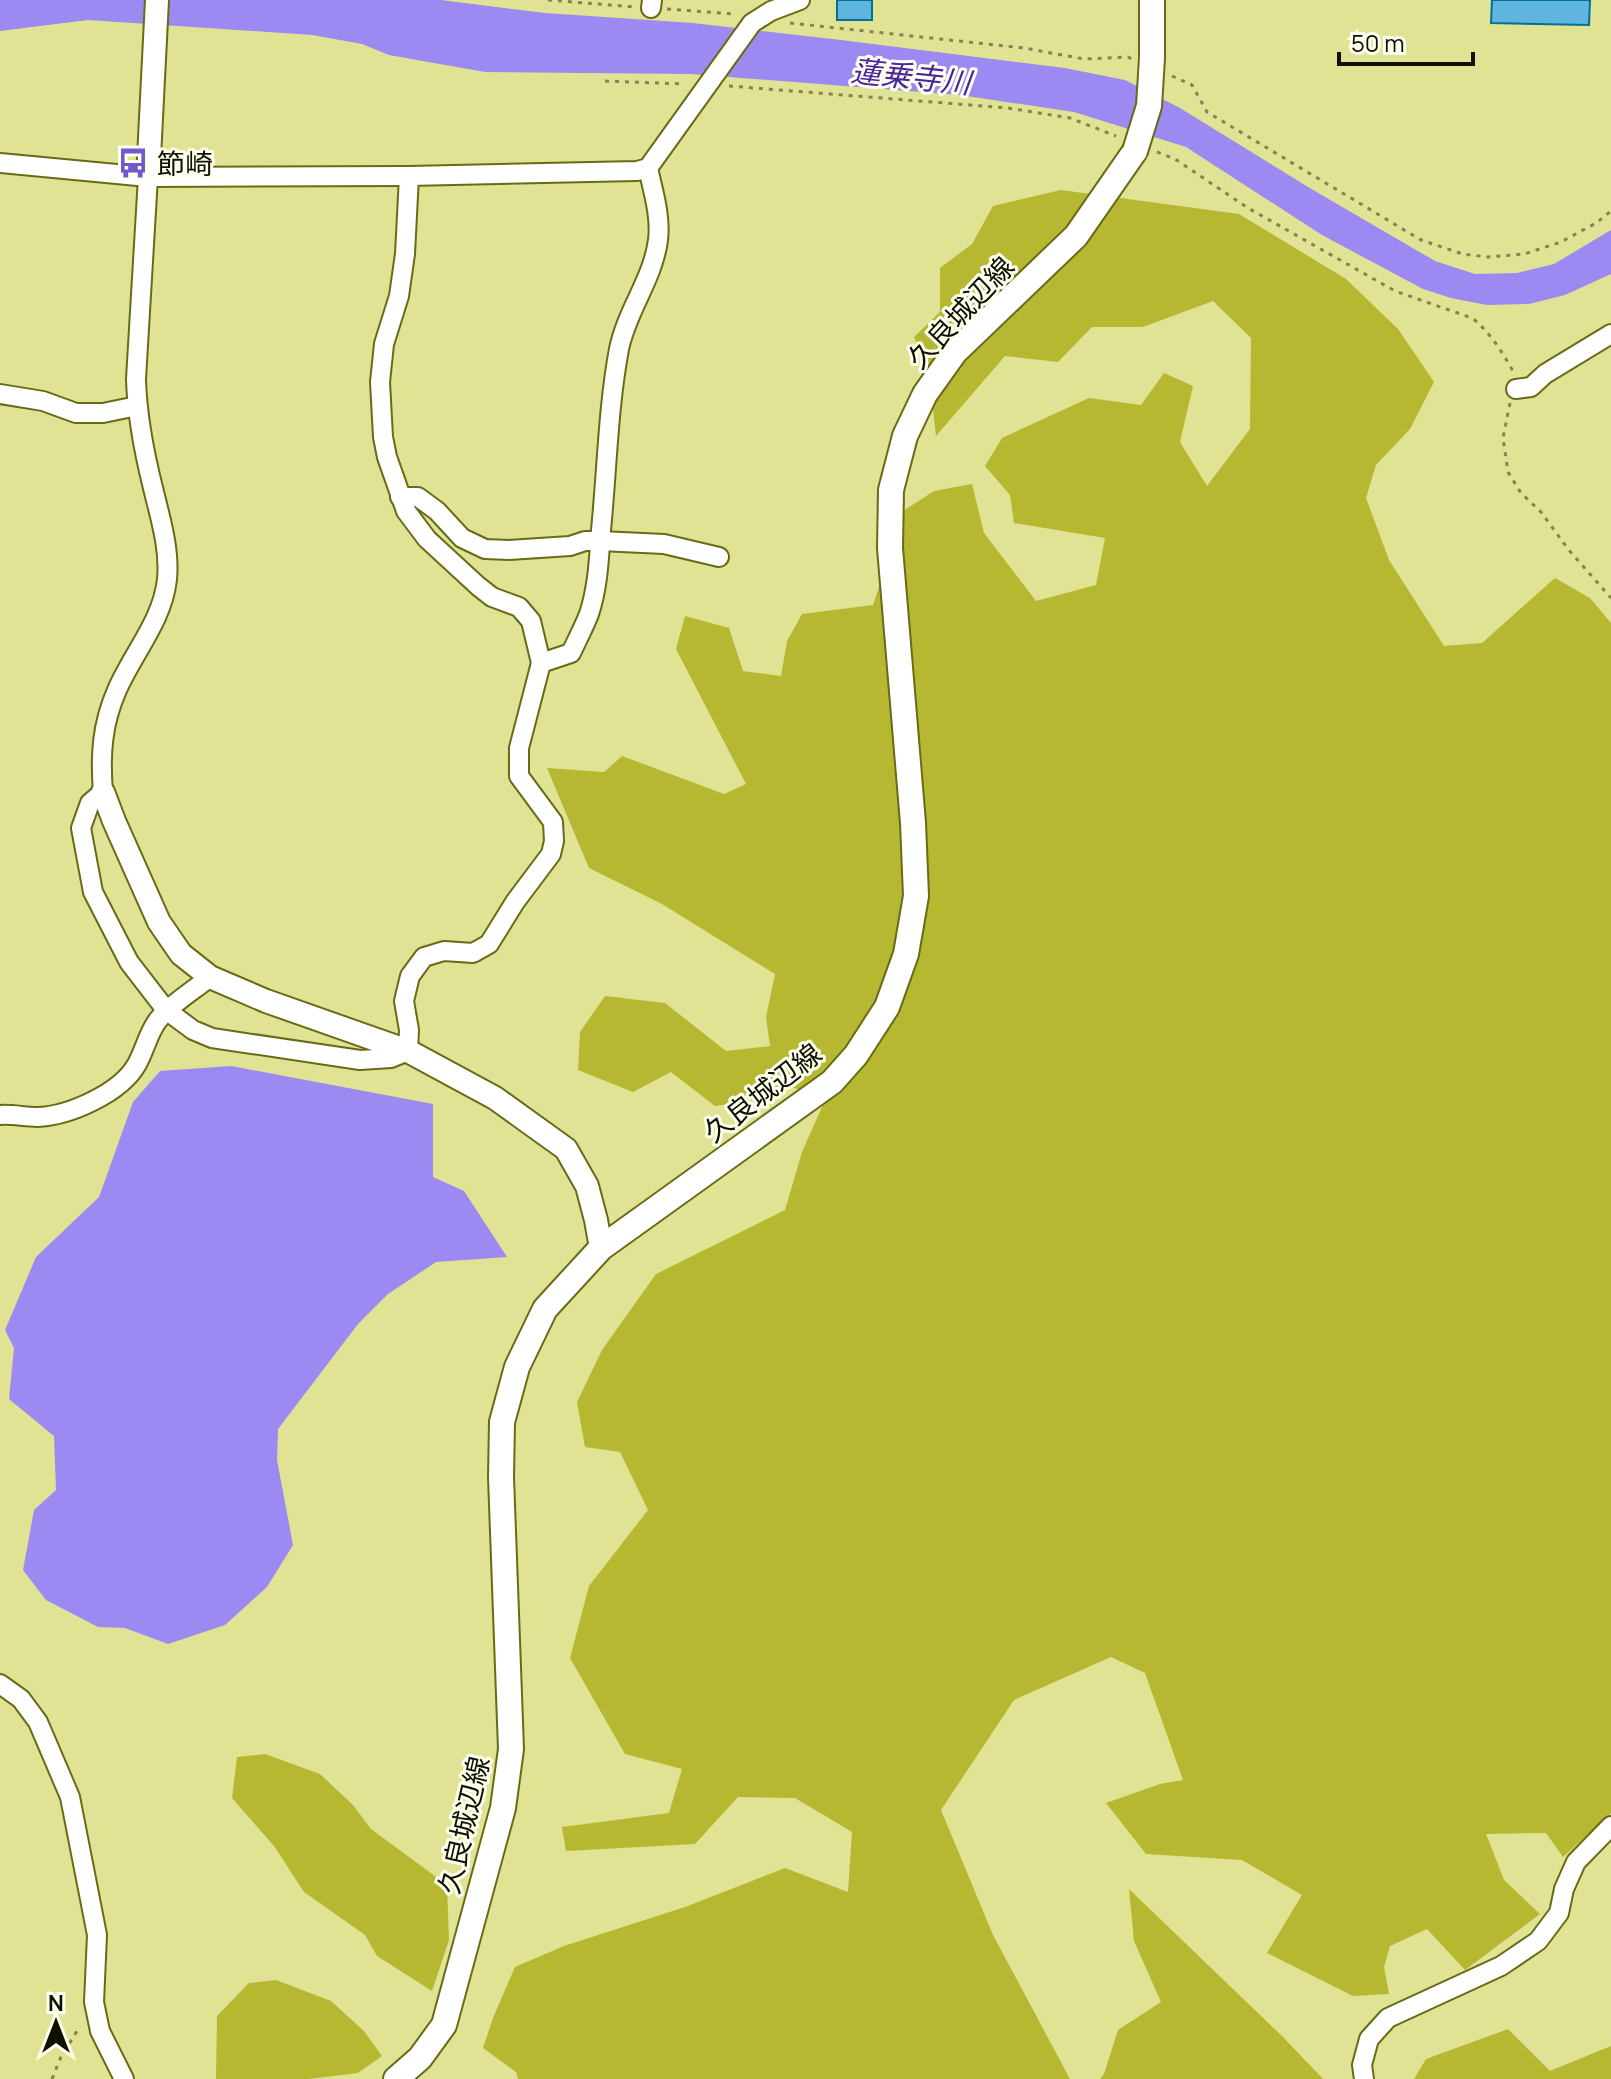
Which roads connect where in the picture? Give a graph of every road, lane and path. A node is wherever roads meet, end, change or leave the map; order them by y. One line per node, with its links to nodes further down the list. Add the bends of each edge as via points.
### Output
1 (157, 0): 14 (street)
2 (548, 0): 5 (path, via 612,7)
3 (800, 0): 6 (street)
4 (1152, 0): 7 (main road, 久良城辺線)
5 (651, 4): 6 (path)
6 (756, 20): 7 (path, via 1084,59 1128,57); 9 (street)
7 (1153, 65): 10 (main road, 久良城辺線, bridge, via 1149,106); 15 (path, via 1192,85 1207,112 1421,240 1463,254 1524,254 1561,242)
8 (605, 81): 9 (path)
9 (711, 82): 10 (path, via 1008,108 1070,118); 12 (street)
10 (1135, 146): 17 (path, via 1175,159 1248,208 1395,291 1472,318 1505,357); 30 (main road, 久良城辺線, via 1076,236 955,352 925,394 905,436 891,490 890,548 916,896 906,954 887,1007 832,1082)
11 (0, 163): 14 (street)
12 (648, 168): 13 (street); 21 (street, via 658,240 619,349)
13 (409, 176): 14 (street); 20 (street, via 405,254 380,382 383,437)
14 (148, 177): 19 (street)
15 (1611, 211)
16 (1611, 334): 17 (street, via 1531,387)
17 (1516, 389): 23 (path, via 1503,438 1508,472)
18 (0, 394): 19 (street, via 76,413)
19 (137, 406): 25 (street, via 168,575 165,599 106,721 100,759)
20 (400, 497): 21 (street, via 418,497 462,538 485,549); 24 (street, via 437,549 492,597 519,607 531,621)
21 (600, 541): 22 (street, via 664,544); 24 (street, via 596,586 571,653)
22 (719, 557)
23 (1611, 598)
24 (541, 663): 28 (street, via 519,748 519,776 553,822 551,854 489,944 473,953 444,951 424,957 410,976 404,1001)
25 (103, 792): 26 (street, via 159,922 181,954); 27 (street, via 90,803 81,828 93,892 129,962)
26 (210, 977): 27 (street); 28 (street)
27 (166, 1010): 28 (street, via 212,1038 360,1060); 29 (street, via 138,1063 111,1092 62,1113)
28 (408, 1051): 30 (street, via 495,1098 566,1149 587,1186)
29 (0, 1115)
30 (601, 1248): 36 (main road, 久良城辺線, via 545,1309 517,1367 502,1422 511,1749 503,1808 444,2025)
31 (0, 1684): 33 (street, via 21,1699 38,1722 70,1797 97,1935)
32 (1611, 1826): 37 (street, via 1576,1862 1559,1913 1538,1941 1501,1966 1388,2018 1369,2039)
33 (94, 2002): 34 (path); 35 (street, via 100,2031)
34 (52, 2079)
35 (124, 2079)
36 (396, 2079)
37 (1364, 2079)

